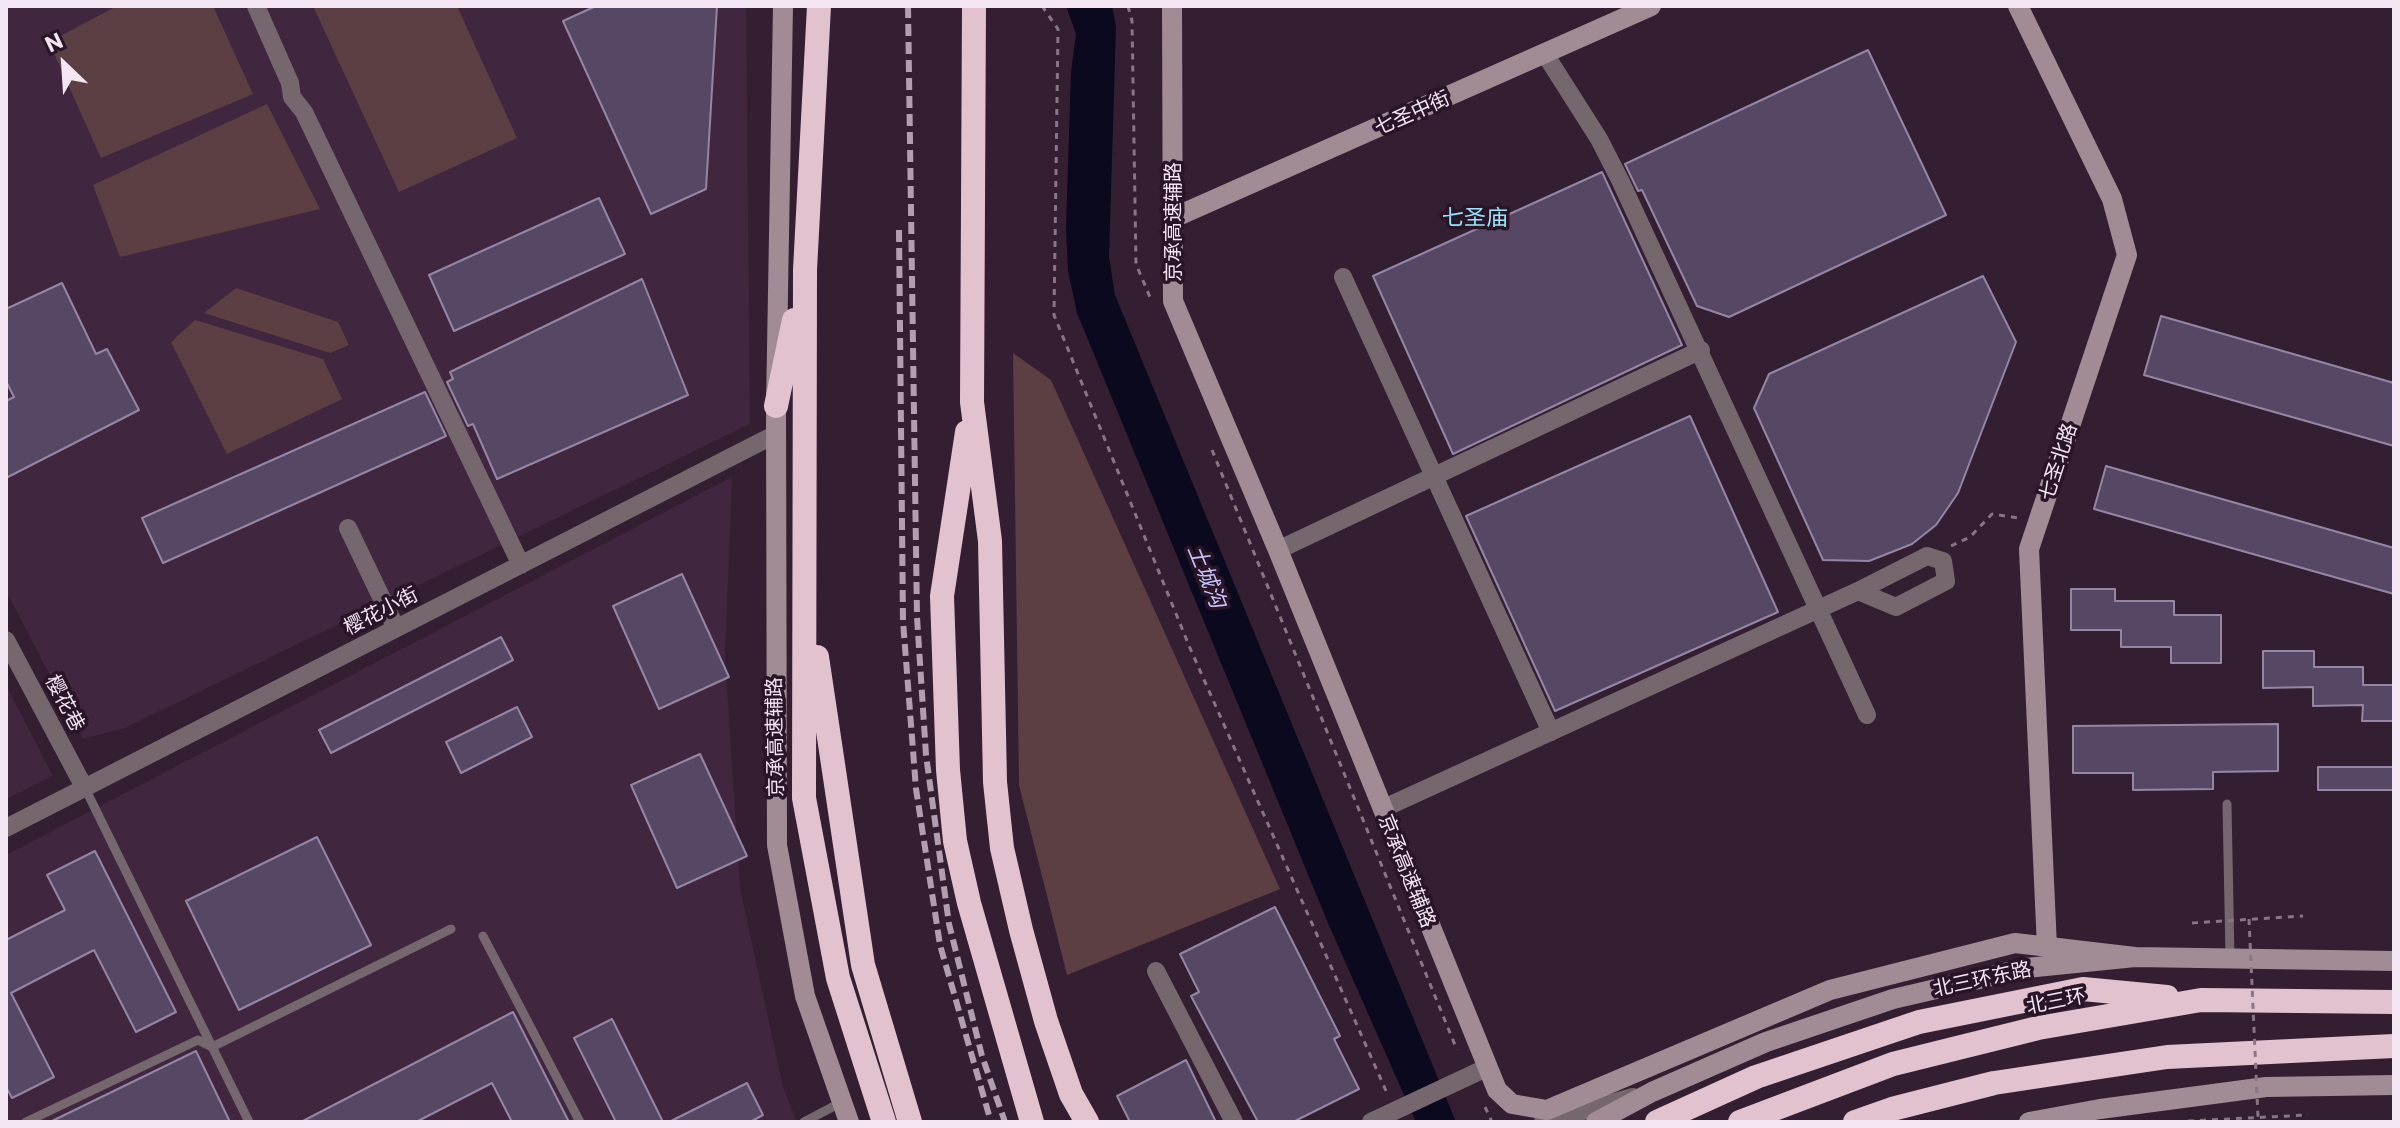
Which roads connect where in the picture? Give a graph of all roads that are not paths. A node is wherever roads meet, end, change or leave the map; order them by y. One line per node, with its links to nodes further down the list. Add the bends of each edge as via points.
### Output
1 (256, 6): 20 (street, via 292,97 304,112)
2 (1172, 6): 9 (street, 京承高速辅路)
3 (1651, 6): 8 (street, 七圣中街)
4 (2018, 6): 33 (street, 七圣北路, via 2112,199 2127,255 2029,549)
5 (783, 10): 14 (street, 京承高速辅路)
6 (819, 10): 10 (highway)
7 (974, 15): 13 (highway)
8 (1545, 54): 9 (street, 七圣中街); 12 (street, via 1599,139)
9 (1173, 218): 18 (street, 京承高速辅路, via 1173,301)
10 (805, 270): 14 (highway); 19 (highway)
11 (1343, 277): 16 (street)
12 (1701, 350): 16 (street); 22 (street)
13 (972, 402): 53 (highway, via 942,596 948,770 955,841 969,903); 54 (highway, via 990,541 1002,848 1051,1035 1071,1094)
14 (776, 406): 15 (street, 京承高速辅路)
15 (776, 434): 20 (street, 樱花小街); 45 (street, 京承高速辅路, via 777,845 805,996)
16 (1436, 476): 18 (street); 26 (street)
17 (348, 528): 23 (street)
18 (1278, 550): 29 (street, 京承高速辅路)
19 (803, 556): 51 (highway, via 804,798 838,978); 52 (highway, via 863,965)
20 (521, 565): 23 (street, 樱花小街)
21 (1858, 591): 21 (street, via 1927,556 1943,561 1946,581 1896,607); 22 (street)
22 (1817, 610): 25 (street); 26 (street)
23 (396, 628): 27 (street, 樱花小街)
24 (6, 640): 27 (street, 樱花巷)
25 (1867, 715)
26 (1551, 732): 29 (street)
27 (84, 787): 30 (street, 樱花小街); 41 (lane)
28 (2227, 804): 35 (lane)
29 (1382, 809): 42 (street, 京承高速辅路)
30 (6, 828)
31 (451, 929): 41 (lane)
32 (483, 936): 49 (lane)
33 (2047, 947): 34 (street, 京承高速辅路); 42 (street, 京承高速辅路, via 2015,943 1830,990 1547,1110 1512,1104)
34 (2135, 957): 35 (street, 北三环东路); 44 (street, 北三环东路, via 2026,968 1893,999 1766,1042)
35 (2230, 958): 36 (street, 北三环东路)
36 (2394, 961)
37 (1156, 971): 55 (street)
38 (2201, 1000): 39 (highway, 北三环); 59 (highway, via 2083,989 1919,1022 1756,1077); 60 (highway, 北三环, via 2038,1028 1893,1064)
39 (2394, 1002)
40 (2394, 1046): 61 (highway, via 2167,1057 1994,1083)
41 (212, 1047): 47 (lane, via 198,1040); 48 (lane)
42 (1486, 1068): 56 (street)
43 (2394, 1085): 46 (street, via 2266,1087)
44 (1652, 1092): 57 (street); 58 (street, 北三环东路)
45 (844, 1113): 50 (lane)
46 (2101, 1115): 62 (street)
47 (26, 1122)
48 (249, 1122)
49 (580, 1122)
50 (804, 1122)
51 (884, 1122)
52 (910, 1122)
53 (1032, 1122)
54 (1087, 1122)
55 (1234, 1122)
56 (1371, 1122)
57 (1543, 1122)
58 (1596, 1122)
59 (1657, 1122)
60 (1740, 1122)
61 (1855, 1122)
62 (2029, 1122)

